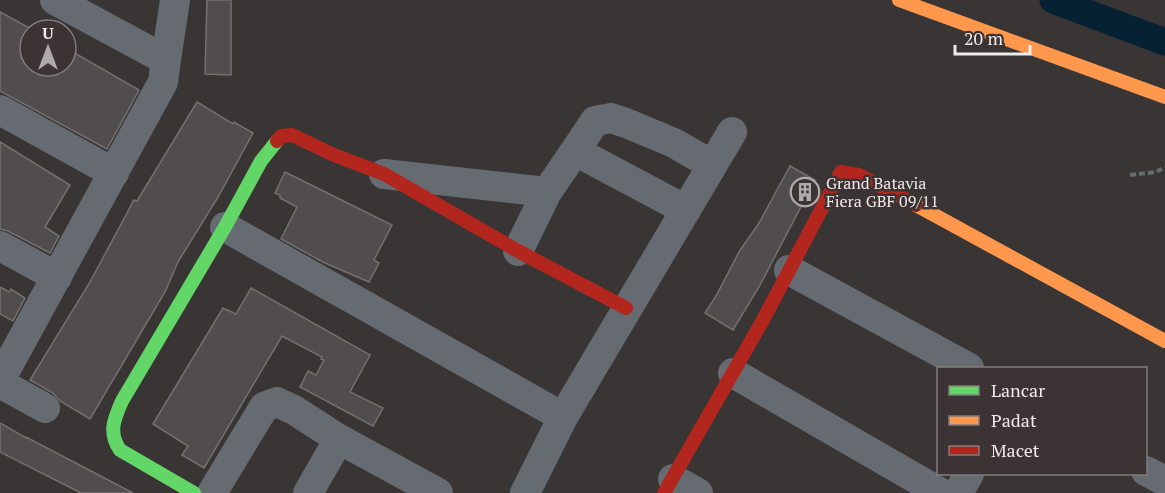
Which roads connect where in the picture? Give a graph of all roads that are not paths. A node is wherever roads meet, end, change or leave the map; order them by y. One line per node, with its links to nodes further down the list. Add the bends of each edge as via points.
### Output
1 (55, 0): 4 (street)
2 (175, 0): 4 (street)
3 (899, 0): 5 (street)
4 (166, 60): 10 (street, via 163,82)
5 (1165, 97)
6 (0, 110): 10 (street)
7 (732, 132): 9 (street)
8 (575, 151): 9 (street, via 596,121 611,118 674,143); 12 (street); 13 (street)
9 (712, 165): 13 (street)
10 (114, 173): 18 (street)
11 (384, 174): 12 (street); 14 (street, via 292,135 281,136 261,161); 16 (street)
12 (547, 192): 16 (street)
13 (686, 210): 19 (street)
14 (225, 227): 25 (street); 31 (street, via 122,401 112,432 120,450)
15 (0, 246): 18 (street)
16 (518, 251): 19 (street)
17 (789, 270): 20 (street, via 837,176 847,171 897,194); 21 (street); 22 (street)
18 (57, 277): 23 (street)
19 (626, 308): 25 (street)
20 (1165, 341)
21 (965, 367)
22 (733, 373): 30 (street); 36 (street)
23 (0, 382): 24 (street)
24 (45, 408)
25 (563, 417): 35 (street)
26 (339, 439): 32 (street, via 277,402 264,407); 33 (street); 34 (street)
27 (1147, 472): 29 (street)
28 (968, 475): 37 (street)
29 (1165, 481)
30 (678, 488)
31 (194, 493)
32 (212, 493)
33 (308, 493)
34 (438, 493)
35 (525, 493)
36 (941, 493)
37 (958, 493)

